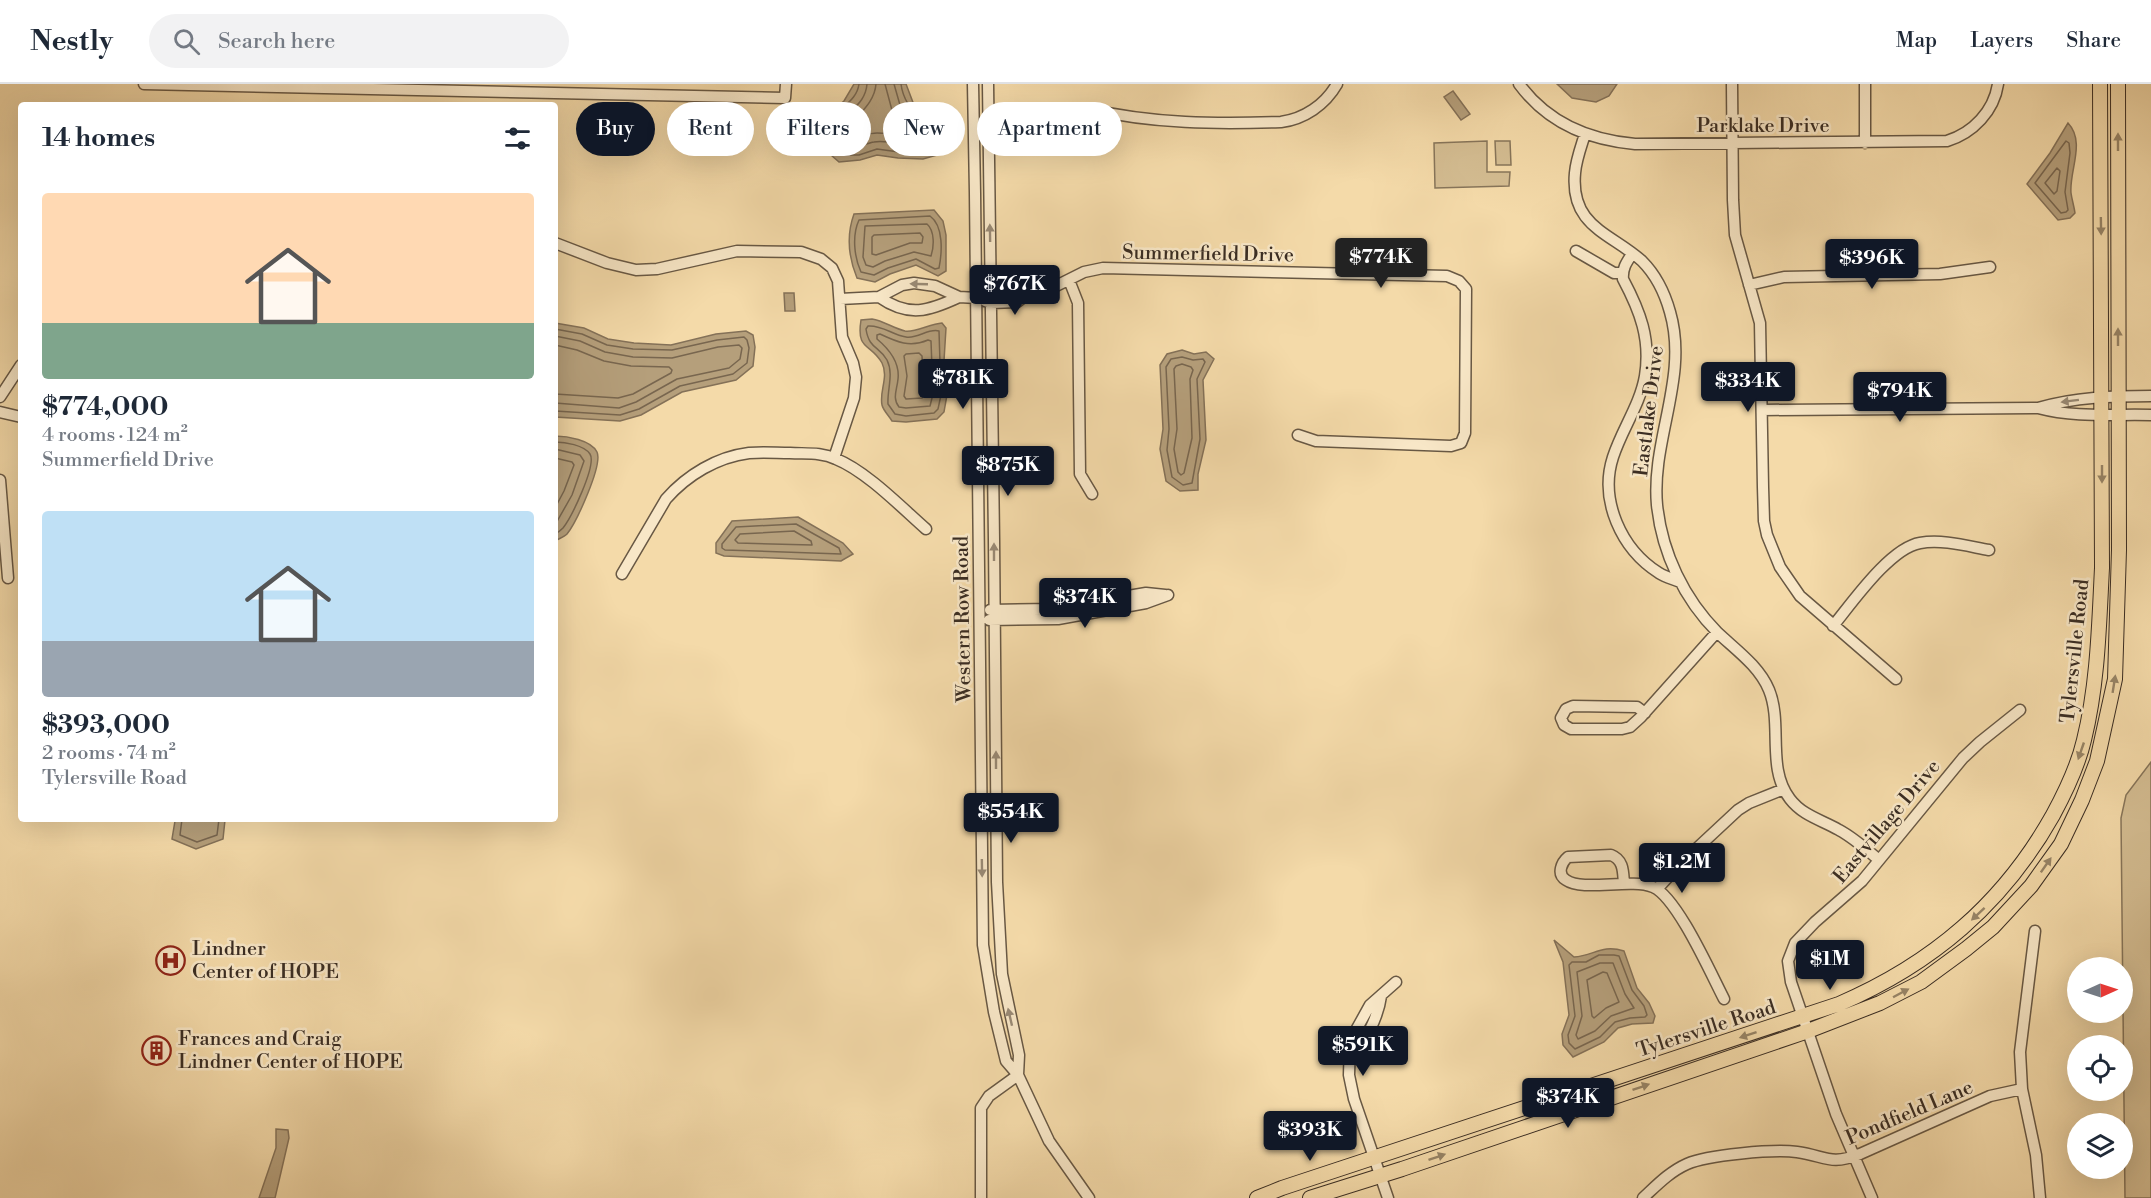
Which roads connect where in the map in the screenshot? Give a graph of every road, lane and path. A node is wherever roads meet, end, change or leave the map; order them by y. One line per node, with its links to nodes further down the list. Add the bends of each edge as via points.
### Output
1 (144, 84): 2 (street)
2 (166, 84): 13 (street)
3 (786, 84): 16 (street, via 785,98)
4 (973, 84): 32 (street, Western Row Road)
5 (988, 84): 28 (street, Western Row Road, one-way to 5)
6 (1337, 84): 17 (street, via 1309,113 1281,122)
7 (1519, 84): 18 (street, Parklake Drive, via 1542,110)
8 (1732, 84): 19 (street)
9 (1865, 84): 20 (street)
10 (1998, 84): 20 (street, Parklake Drive, via 1988,112 1954,139)
11 (2100, 84): 39 (main road, Tylersville Road, one-way to 39)
12 (2118, 84): 36 (main road, Tylersville Road, one-way to 12)
13 (275, 85): 14 (street)
14 (398, 87): 15 (street)
15 (527, 88): 16 (street)
16 (654, 89)
17 (1122, 116)
18 (1585, 134): 19 (street, Parklake Drive, via 1635,144); 23 (street, Eastlake Drive, via 1574,174 1578,203 1594,227)
19 (1732, 143): 20 (street, Parklake Drive); 27 (street, via 1736,235)
20 (1865, 143)
21 (558, 244): 33 (street, via 636,270 737,251 808,253 832,268)
22 (1576, 251): 25 (street, via 1614,273)
23 (1632, 254): 25 (street); 55 (street, Eastlake Drive, via 1658,282 1675,335 1675,370 1656,482 1664,539)
24 (1990, 267): 27 (street, via 1940,274 1791,277)
25 (1623, 273): 55 (street, via 1642,318 1647,353 1642,389 1612,460 1610,502 1619,528 1634,551 1660,574)
26 (1069, 280): 29 (street, Summerfield Drive); 47 (street, Summerfield Drive, via 1103,268 1447,276 1460,281 1466,289 1465,433 1461,443 1451,446 1316,441); 50 (street, via 1078,303 1080,474)
27 (1749, 285): 41 (street, via 1760,324)
28 (991, 291): 29 (street, Summerfield Drive, via 1016,290); 32 (street); 34 (street, Western Row Road)
29 (1026, 295): 34 (street, Summerfield Drive, via 1017,302)
30 (879, 297): 31 (street, via 896,307 918,311); 31 (street, one-way to 30, via 935,286 914,283); 33 (street)
31 (959, 297): 32 (street)
32 (977, 298): 34 (street, Summerfield Drive); 56 (street, Western Row Road)
33 (840, 299): 48 (street, via 842,337 853,363 856,384)
34 (991, 303): 57 (street, Western Row Road, one-way to 34)
35 (18, 370): 38 (street)
36 (2118, 396): 37 (street); 39 (street); 46 (main road, Tylersville Road)
37 (2151, 396)
38 (0, 397)
39 (2102, 397): 40 (street, one-way to 40); 45 (main road, Tylersville Road)
40 (2038, 408): 41 (street); 45 (street)
41 (1762, 410): 58 (street, via 1767,535 1791,585)
42 (0, 412): 44 (street)
43 (2151, 415): 46 (street)
44 (18, 416)
45 (2102, 416): 46 (street); 70 (main road, Tylersville Road, one-way to 70, via 2102,568 2093,697 2084,742 2067,790 2015,874 1953,937 1885,983)
46 (2118, 416): 71 (main road, Tylersville Road, one-way to 46, via 1880,1003 1940,969 1993,927 2031,886 2061,844 2097,761 2115,679)
47 (1298, 435)
48 (834, 458): 51 (street, via 865,477); 53 (street, via 807,453 751,453 698,472 666,499)
49 (0, 480): 54 (street)
50 (1092, 494)
51 (926, 529)
52 (1989, 550): 58 (street, via 1933,541 1906,547 1889,560)
53 (622, 574)
54 (8, 578)
55 (1680, 582): 59 (street, Eastlake Drive)
56 (979, 615): 57 (street); 72 (street, Western Row Road, one-way to 72, via 983,945 1006,1061)
57 (995, 615): 57 (street, via 1058,619 1146,603 1168,595 1146,593); 72 (street, Western Row Road, one-way to 57, via 1019,1055 998,941)
58 (1833, 626): 60 (street)
59 (1717, 632): 62 (street); 63 (street, Eastlake Drive, via 1753,665 1768,688 1775,714 1777,764)
60 (1896, 680)
61 (2020, 710): 64 (street, Eastvillage Drive, via 1963,758)
62 (1645, 713): 62 (street, via 1622,729 1571,729 1561,718 1573,706 1637,707)
63 (1784, 789): 64 (street, Eastlake Drive, via 1805,813 1838,829); 66 (street, via 1738,810)
64 (1879, 860): 70 (street, Eastvillage Drive, via 1791,950 1788,971)
65 (1624, 884): 65 (street, via 1580,884 1566,880 1562,875 1563,861 1568,857 1611,855 1622,865); 66 (street)
66 (1656, 889): 69 (street, via 1672,905)
67 (2035, 931): 73 (street, via 2020,1052)
68 (1396, 982): 75 (street, via 1370,1005 1350,1041 1350,1086)
69 (1724, 999)
70 (1803, 1017): 71 (street, Eastvillage Drive); 75 (main road, Tylersville Road, one-way to 75)
71 (1808, 1031): 74 (street, Eastvillage Drive, via 1836,1114); 76 (main road, Tylersville Road, one-way to 71)
72 (1018, 1075): 77 (street, via 989,1096 981,1108); 78 (street, Western Row Road, via 1049,1142)
73 (2022, 1089): 74 (street, Pondfield Lane, via 1990,1096); 84 (street, via 2036,1155)
74 (1855, 1156): 82 (street, Pondfield Lane, via 1833,1161 1792,1152 1700,1159 1675,1170); 83 (street, Eastvillage Drive)
75 (1375, 1157): 76 (street); 79 (main road, Tylersville Road)
76 (1382, 1176): 80 (main road, Tylersville Road); 81 (street)
77 (981, 1198)
78 (1089, 1198)
79 (1257, 1198)
80 (1310, 1198)
81 (1388, 1198)
82 (1642, 1198)
83 (1872, 1198)
84 (2040, 1198)

